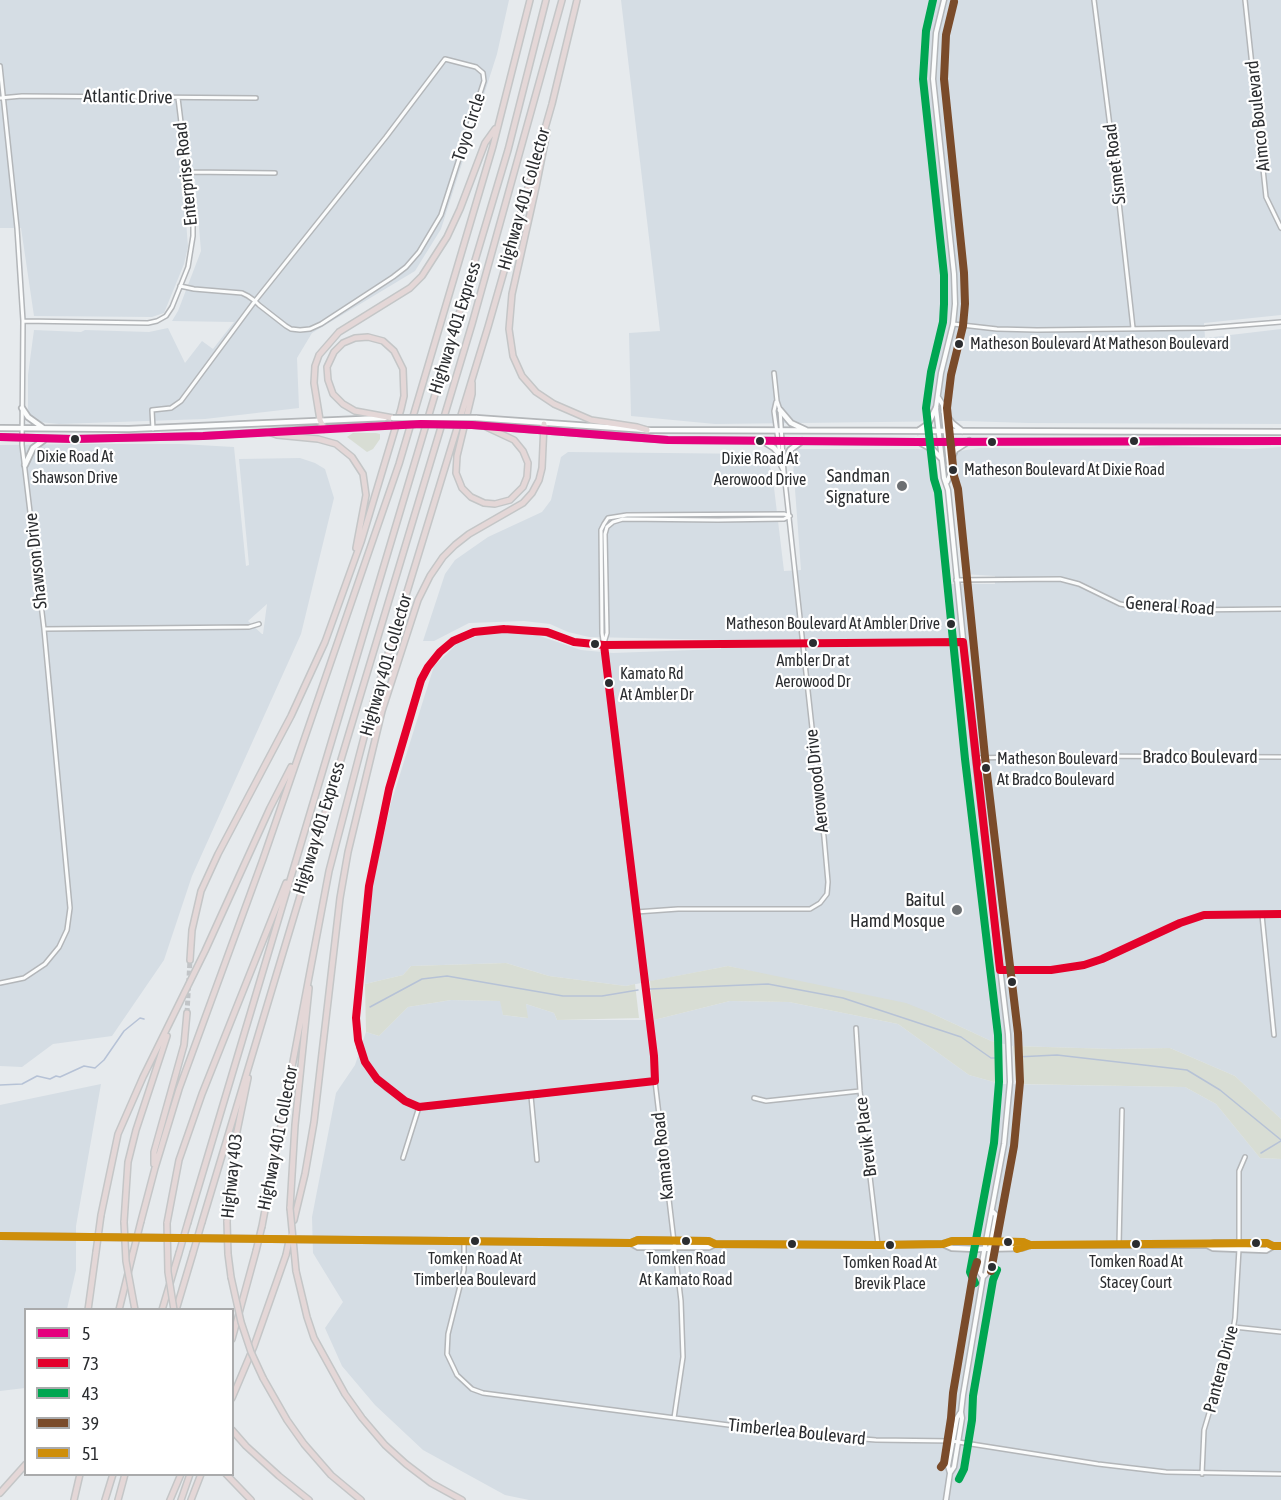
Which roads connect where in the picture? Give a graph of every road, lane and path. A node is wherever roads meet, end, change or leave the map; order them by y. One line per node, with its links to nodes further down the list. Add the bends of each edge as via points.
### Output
1 (530, 0): 13 (highway)
2 (546, 0): 80 (highway, Highway 401 Express, via 507,150)
3 (562, 0): 90 (highway, Highway 401 Express, via 472,324)
4 (577, 0): 12 (highway, Highway 401 Collector)
5 (944, 0): 21 (street, via 935,35 933,79 954,274)
6 (1094, 0): 22 (street, Sismet Road)
7 (1245, 0): 16 (street, Aimco Boulevard, via 1266,197)
8 (0, 66): 9 (street, Shawson Drive)
9 (2, 98): 10 (street, Atlantic Drive); 19 (street, Shawson Drive)
10 (178, 98): 11 (street, Atlantic Drive); 14 (street, Enterprise Road)
11 (256, 98)
12 (552, 104): 24 (highway, Highway 401 Collector); 40 (highway, via 512,294 509,329 513,356 522,376 554,405 591,420)
13 (497, 125): 31 (highway, via 485,143 447,237 427,270 410,288 339,332 319,355 314,383); 77 (highway, via 399,464)
14 (188, 172): 15 (street); 17 (street, Enterprise Road, via 193,236)
15 (275, 173)
16 (1281, 228)
17 (180, 286): 18 (street, Toyo Circle, via 242,293); 19 (street, Enterprise Road, via 172,307 157,321)
18 (255, 302): 18 (street, Toyo Circle, via 445,59 481,69 484,81 441,215 406,267 310,329 291,329); 38 (street, Toyo Circle, via 181,401 171,408 152,410)
19 (23, 321): 27 (street, Shawson Drive)
20 (1281, 322): 22 (street)
21 (953, 324): 22 (street, via 1016,330); 25 (street)
22 (1133, 328)
23 (774, 373): 26 (street, Aerowood Drive)
24 (472, 375): 34 (highway, via 472,394 456,473 471,497 495,504 510,500 520,491 528,463 518,443); 84 (highway, Highway 401 Collector, via 373,703 329,871)
25 (939, 396): 28 (street); 30 (street)
26 (777, 401): 29 (street, Aerowood Drive); 48 (street, Aerowood Drive, via 774,411)
27 (22, 408): 36 (street, Shawson Drive); 37 (main road)
28 (936, 408): 43 (main road, via 928,424); 44 (street)
29 (780, 410): 42 (main road, via 791,423); 48 (street, Aerowood Drive)
30 (944, 412): 45 (street); 46 (main road)
31 (320, 420): 32 (main road); 38 (main road); 39 (highway)
32 (392, 421): 33 (main road, bridge, via 476,418); 34 (main road, bridge); 39 (main road); 70 (highway, via 356,411 333,394 327,367 343,343 361,337 383,341 398,358 404,384 401,409)
33 (544, 424): 40 (main road); 41 (highway)
34 (484, 426): 41 (main road)
35 (0, 428): 36 (main road)
36 (22, 428): 37 (main road); 51 (street, Shawson Drive)
37 (44, 429): 38 (main road)
38 (153, 429)
39 (324, 429): 47 (main road)
40 (647, 430): 48 (main road)
41 (543, 431): 53 (main road, via 668,440); 130 (highway, bridge, via 542,468 532,493 523,503 455,545 430,576 418,600 382,711 340,898 305,1174 286,1255)
42 (811, 431): 43 (main road); 48 (main road)
43 (918, 431): 44 (main road)
44 (939, 431): 45 (main road); 56 (street)
45 (946, 431): 46 (main road); 57 (street)
46 (962, 431): 49 (main road)
47 (269, 432): 52 (main road); 70 (highway, via 336,444 352,457 363,474 366,495)
48 (779, 432): 54 (street, Aerowood Drive)
49 (1281, 432)
50 (0, 437): 51 (main road)
51 (22, 438): 52 (main road); 64 (street, Shawson Drive)
52 (46, 438): 64 (main road, via 33,448)
53 (760, 440): 54 (main road); 61 (main road)
54 (780, 440): 55 (main road); 61 (street, Aerowood Drive); 63 (street, Aerowood Drive)
55 (805, 440): 60 (main road); 63 (main road, via 790,450)
56 (939, 441): 57 (main road); 60 (main road); 62 (street)
57 (947, 441): 58 (main road); 65 (street)
58 (969, 441): 59 (main road); 65 (main road, via 955,450)
59 (1281, 441)
60 (918, 442): 62 (main road)
61 (780, 455): 66 (street, Aerowood Drive)
62 (941, 458): 67 (street)
63 (785, 461): 66 (street, Aerowood Drive)
64 (25, 465): 73 (street, Shawson Drive)
65 (949, 465): 67 (street)
66 (784, 472): 68 (street, Aerowood Drive)
67 (947, 483): 69 (street)
68 (790, 516): 75 (street, Aerowood Drive); 76 (street, Kamato Road, via 613,522 605,534)
69 (956, 580): 71 (street, General Road, via 1060,579 1120,604 1141,608); 74 (street)
70 (348, 582): 85 (highway, via 313,670 209,873 196,911)
71 (1281, 609)
72 (259, 624): 73 (street)
73 (44, 628): 87 (street, Shawson Drive, via 70,908 67,930 45,964 24,978)
74 (963, 642): 75 (street); 78 (street)
75 (802, 644): 76 (street); 81 (street, Aerowood Drive, via 824,843 828,889 825,897 804,909)
76 (604, 645): 81 (street, Kamato Road); 97 (street, via 574,642 531,630 481,631 448,645 434,658 421,680 389,789 375,855 356,1018 359,1047 369,1070 394,1094)
77 (300, 749): 89 (highway); 102 (highway)
78 (975, 758): 79 (street, Bradco Boulevard); 86 (street)
79 (1281, 758)
80 (297, 856): 124 (highway, Highway 401 Express, bridge); 125 (highway, bridge, via 179,1160 167,1223 168,1272)
81 (636, 912): 93 (street, Kamato Road)
82 (1281, 914): 83 (street)
83 (1262, 915): 86 (street, via 1214,914 1192,919 1075,968); 92 (street)
84 (312, 959): 128 (highway, Highway 401 Collector, bridge, via 262,1226); 157 (highway, bridge, via 290,1208 296,1271 307,1317 314,1338 362,1418 406,1464)
85 (190, 960)
86 (999, 970): 103 (street, via 1008,1034 1010,1089)
87 (0, 983)
88 (187, 1013): 102 (highway, via 184,1045 154,1152)
89 (175, 1014): 121 (highway, bridge, via 118,1134 101,1215); 123 (highway, bridge, via 128,1162 124,1222)
90 (260, 1028): 126 (highway, Highway 401 Express, bridge); 156 (highway, Highway 403, bridge, via 237,1130 228,1193 231,1277 251,1352 287,1420 331,1474)
91 (856, 1028): 94 (street, Brevik Place)
92 (1274, 1035)
93 (655, 1081): 95 (street); 105 (street, Kamato Road)
94 (860, 1091): 96 (street, via 766,1101); 112 (street, Brevik Place)
95 (531, 1096): 97 (street); 101 (street)
96 (754, 1098)
97 (419, 1107): 100 (street)
98 (1122, 1110): 114 (street)
99 (1245, 1157): 115 (street, Pantera Drive, via 1239,1171)
100 (403, 1158)
101 (537, 1160)
102 (154, 1168): 122 (highway, bridge)
103 (993, 1211): 107 (street); 108 (street, via 996,1215)
104 (0, 1236): 106 (main road)
105 (673, 1240): 109 (main road); 110 (main road); 117 (street, Kamato Road)
106 (464, 1241): 109 (main road); 132 (street, Timberlea Boulevard, via 464,1270 447,1347 452,1368 464,1383 483,1393)
107 (985, 1241): 108 (main road); 111 (main road); 118 (street)
108 (991, 1242): 113 (main road); 119 (street)
109 (631, 1243): 117 (main road, via 638,1247)
110 (714, 1244): 112 (main road); 117 (main road)
111 (943, 1244): 112 (main road); 118 (main road)
112 (878, 1245)
113 (1030, 1245): 114 (main road); 119 (main road)
114 (1119, 1245): 115 (main road)
115 (1239, 1246): 116 (main road, via 1266,1250); 127 (street, Pantera Drive)
116 (1281, 1246)
117 (674, 1247): 132 (street, Kamato Road, via 681,1301 682,1357)
118 (984, 1249): 119 (main road); 120 (street)
119 (990, 1249): 120 (street, via 986,1274)
120 (982, 1277): 131 (street)
121 (88, 1308)
122 (119, 1308)
123 (135, 1308)
124 (163, 1308)
125 (175, 1308)
126 (176, 1308)
127 (1234, 1327): 129 (street); 138 (street, Pantera Drive, via 1204,1430)
128 (234, 1332)
129 (1281, 1332)
130 (234, 1393)
131 (961, 1412): 134 (street); 135 (street)
132 (674, 1418): 134 (street, Timberlea Boulevard, via 832,1437)
133 (234, 1432): 155 (highway)
134 (952, 1441): 135 (street, Timberlea Boulevard); 137 (street)
135 (958, 1442): 137 (street); 138 (street, Timberlea Boulevard, via 1138,1469)
136 (24, 1466): 147 (highway)
137 (950, 1473): 158 (street)
138 (1202, 1474): 139 (street, Timberlea Boulevard)
139 (1281, 1474)
140 (80, 1476): 148 (highway)
141 (112, 1476): 149 (highway)
142 (124, 1476): 150 (highway)
143 (180, 1476): 151 (highway)
144 (189, 1476): 152 (highway)
145 (200, 1476): 153 (highway)
146 (228, 1476): 154 (highway)
147 (0, 1493)
148 (74, 1500)
149 (105, 1500)
150 (118, 1500)
151 (170, 1500)
152 (181, 1500)
153 (190, 1500)
154 (251, 1500)
155 (309, 1500)
156 (361, 1500)
157 (462, 1500)
158 (946, 1500)

